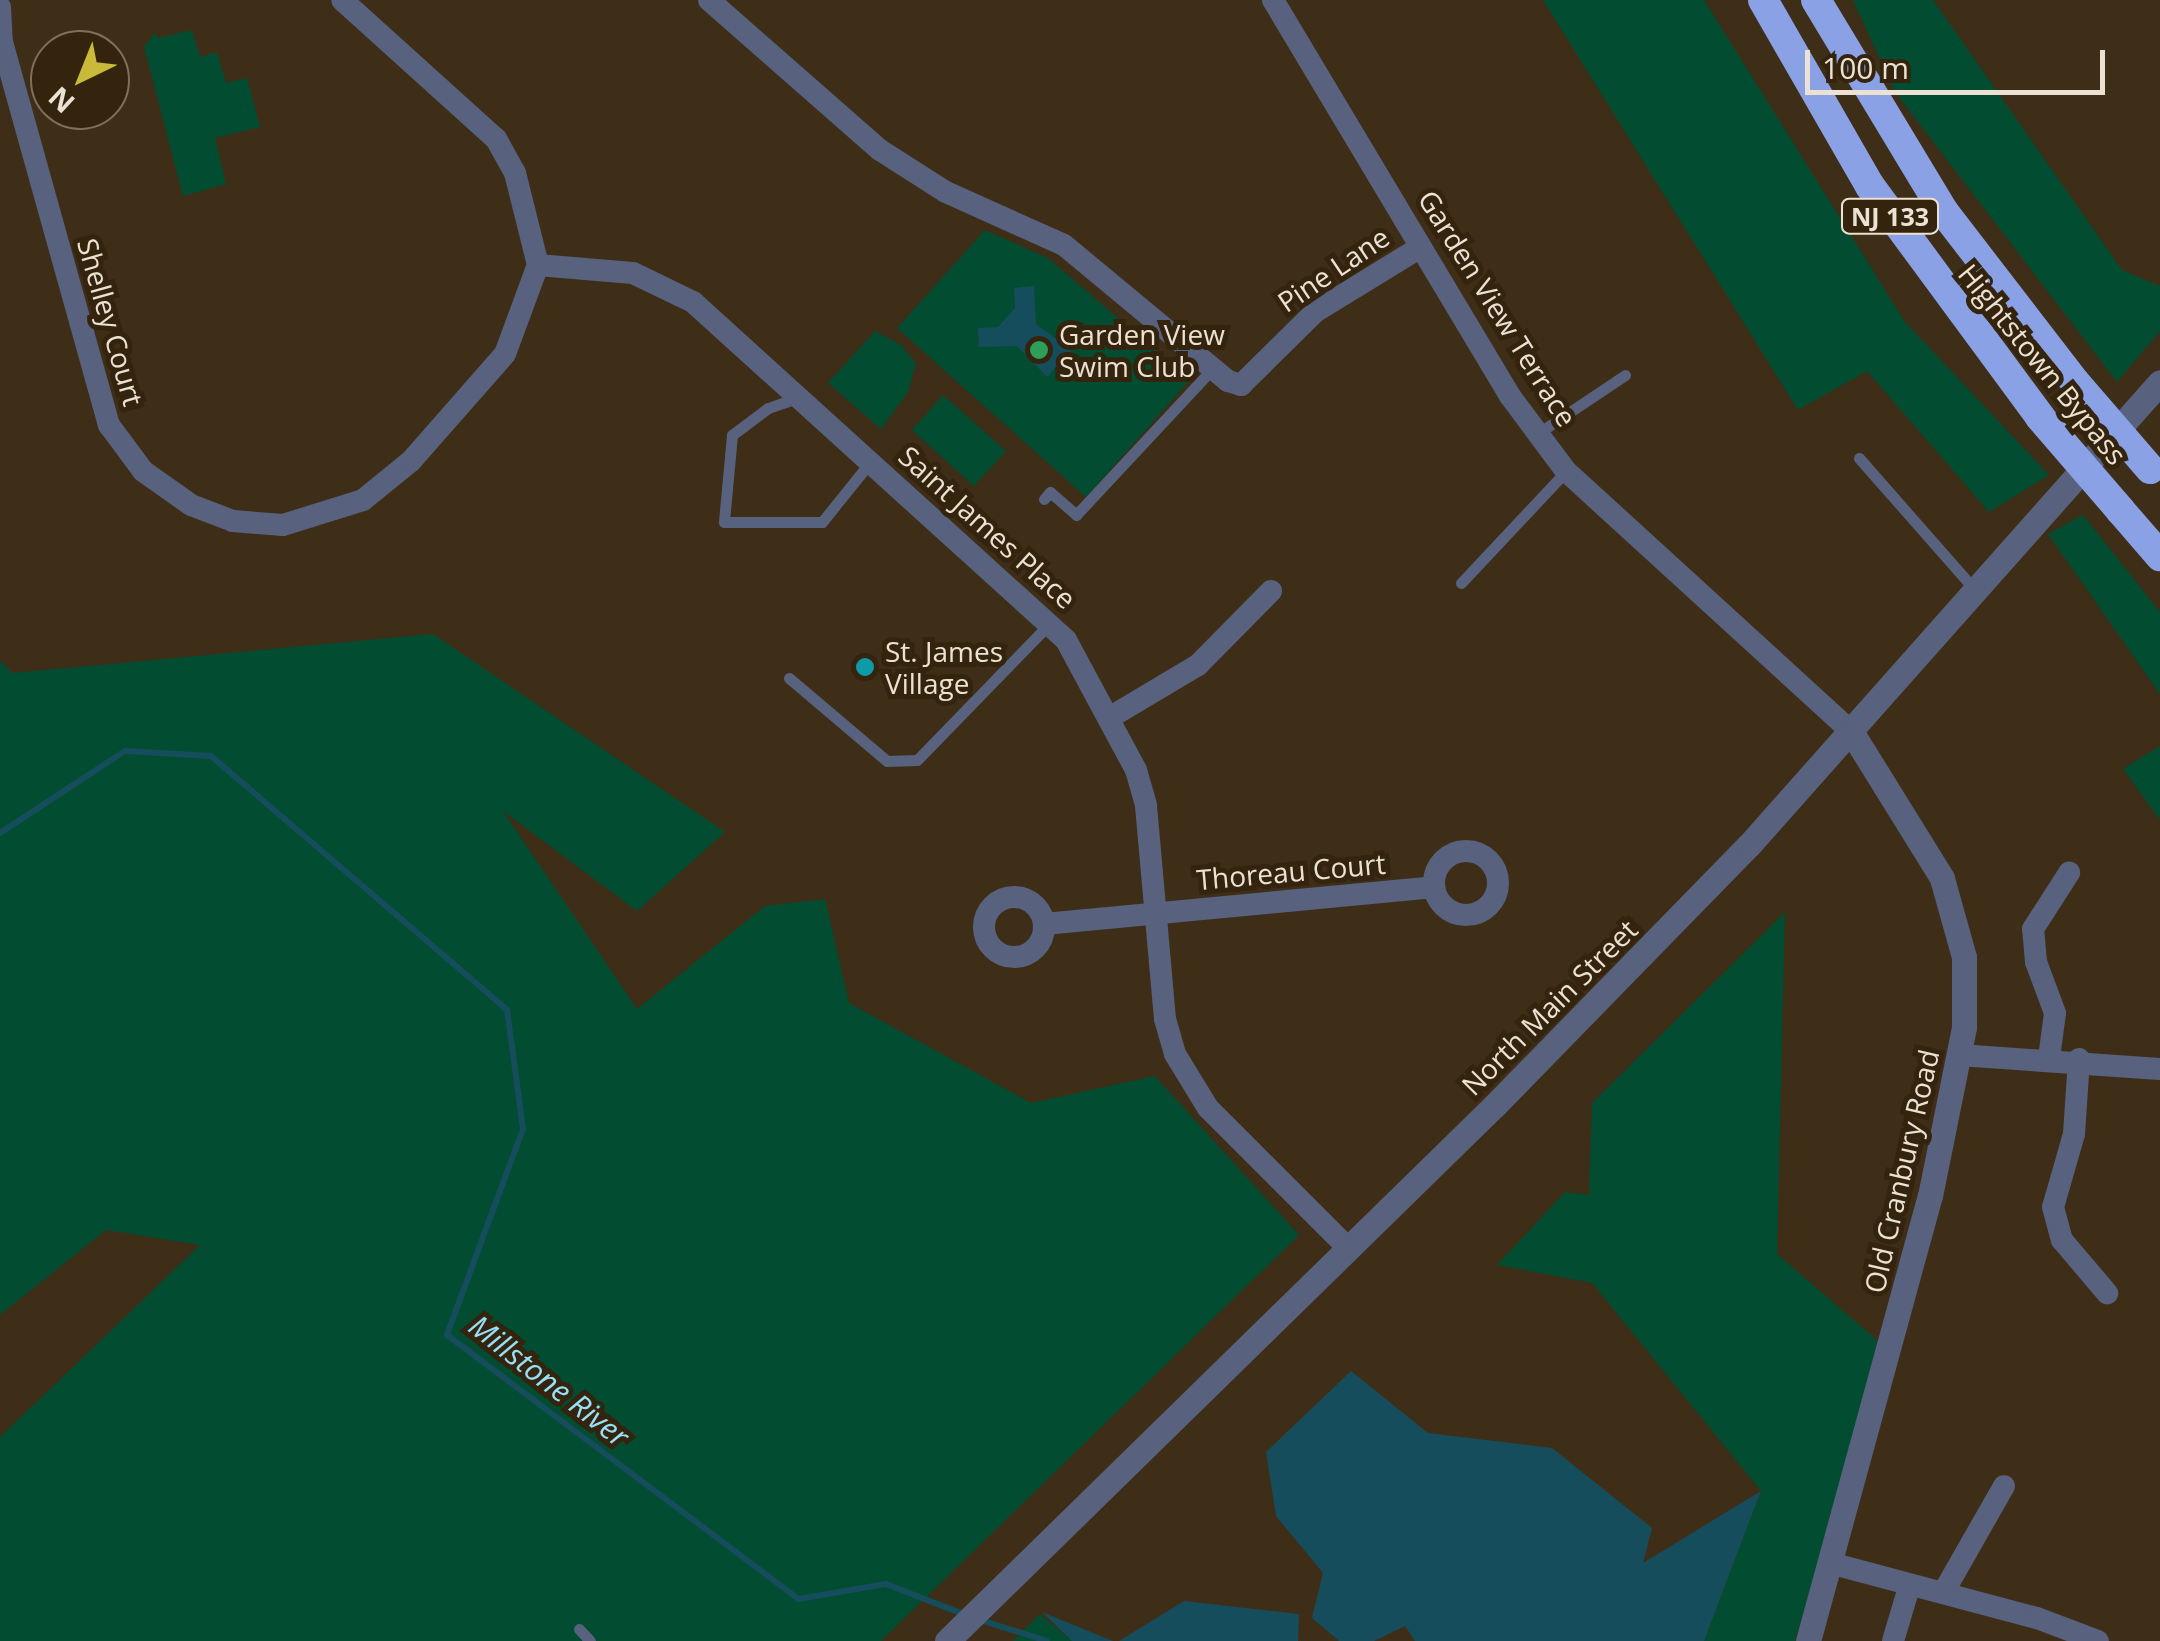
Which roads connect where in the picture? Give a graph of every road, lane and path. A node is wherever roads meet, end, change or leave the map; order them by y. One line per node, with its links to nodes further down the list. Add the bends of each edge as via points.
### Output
1 (342, 0): 8 (street, via 496,139 515,173)
2 (709, 0): 9 (street, via 880,150 946,192 1064,246)
3 (1273, 0): 7 (street, Garden View Terrace)
4 (1763, 0): 19 (highway, Hightstown Bypass / NJ 133, bridge, via 1892,220 2040,417)
5 (1816, 0): 17 (highway, Hightstown Bypass / NJ 133, bridge, via 1944,212)
6 (0, 3): 8 (street, Shelley Court, via 2,42 104,410 142,471 203,511 251,524 309,521 390,482 504,354)
7 (1419, 248): 9 (street, Pine Lane, via 1315,312 1241,385); 13 (street, Garden View Terrace)
8 (538, 265): 12 (street, Saint James Place, via 634,273 662,282)
9 (1211, 370): 18 (lane, via 1071,520 1050,492)
10 (1625, 375): 13 (lane)
11 (2160, 382): 22 (street, North Main Street)
12 (800, 397): 15 (street, Saint James Place); 15 (lane, via 768,408 732,435 724,522 822,522)
13 (1537, 434): 16 (street, Garden View Terrace)
14 (1858, 458): 22 (lane)
15 (871, 461): 23 (street, Saint James Place)
16 (1566, 470): 20 (lane); 26 (street, Garden View Terrace)
17 (2155, 474)
18 (1044, 500)
19 (2160, 556)
20 (1460, 583)
21 (1271, 591): 25 (street, via 1198,665)
22 (1976, 591): 26 (street, North Main Street)
23 (1051, 622): 24 (lane, via 917,760 902,764 878,755); 25 (street, Saint James Place)
24 (789, 678)
25 (1109, 718): 29 (street, Saint James Place, via 1146,806)
26 (1851, 731): 31 (street, Old Cranbury Road, via 1924,843 1958,922 1966,986); 35 (street, North Main Street, via 1736,859)
27 (2069, 873): 32 (street, via 2034,928 2036,962 2055,1013)
28 (1434, 888): 29 (street, Thoreau Court)
29 (1154, 914): 30 (street, Thoreau Court); 35 (street, Saint James Place, via 1164,1019 1189,1081)
30 (1044, 924)
31 (1959, 1055): 32 (street); 38 (street, Old Cranbury Road, via 1930,1196)
32 (2049, 1058): 33 (street)
33 (2079, 1059): 34 (street); 36 (street, via 2074,1134 2053,1207 2062,1240)
34 (2160, 1069)
35 (1348, 1248): 43 (street, North Main Street)
36 (2107, 1293)
37 (2004, 1486): 40 (street)
38 (1830, 1563): 39 (street); 44 (street, Old Cranbury Road)
39 (1910, 1584): 40 (street); 45 (street)
40 (1943, 1592): 46 (street)
41 (579, 1629): 42 (lane)
42 (590, 1641)
43 (947, 1641)
44 (1808, 1641)
45 (1893, 1641)
46 (2098, 1641)

